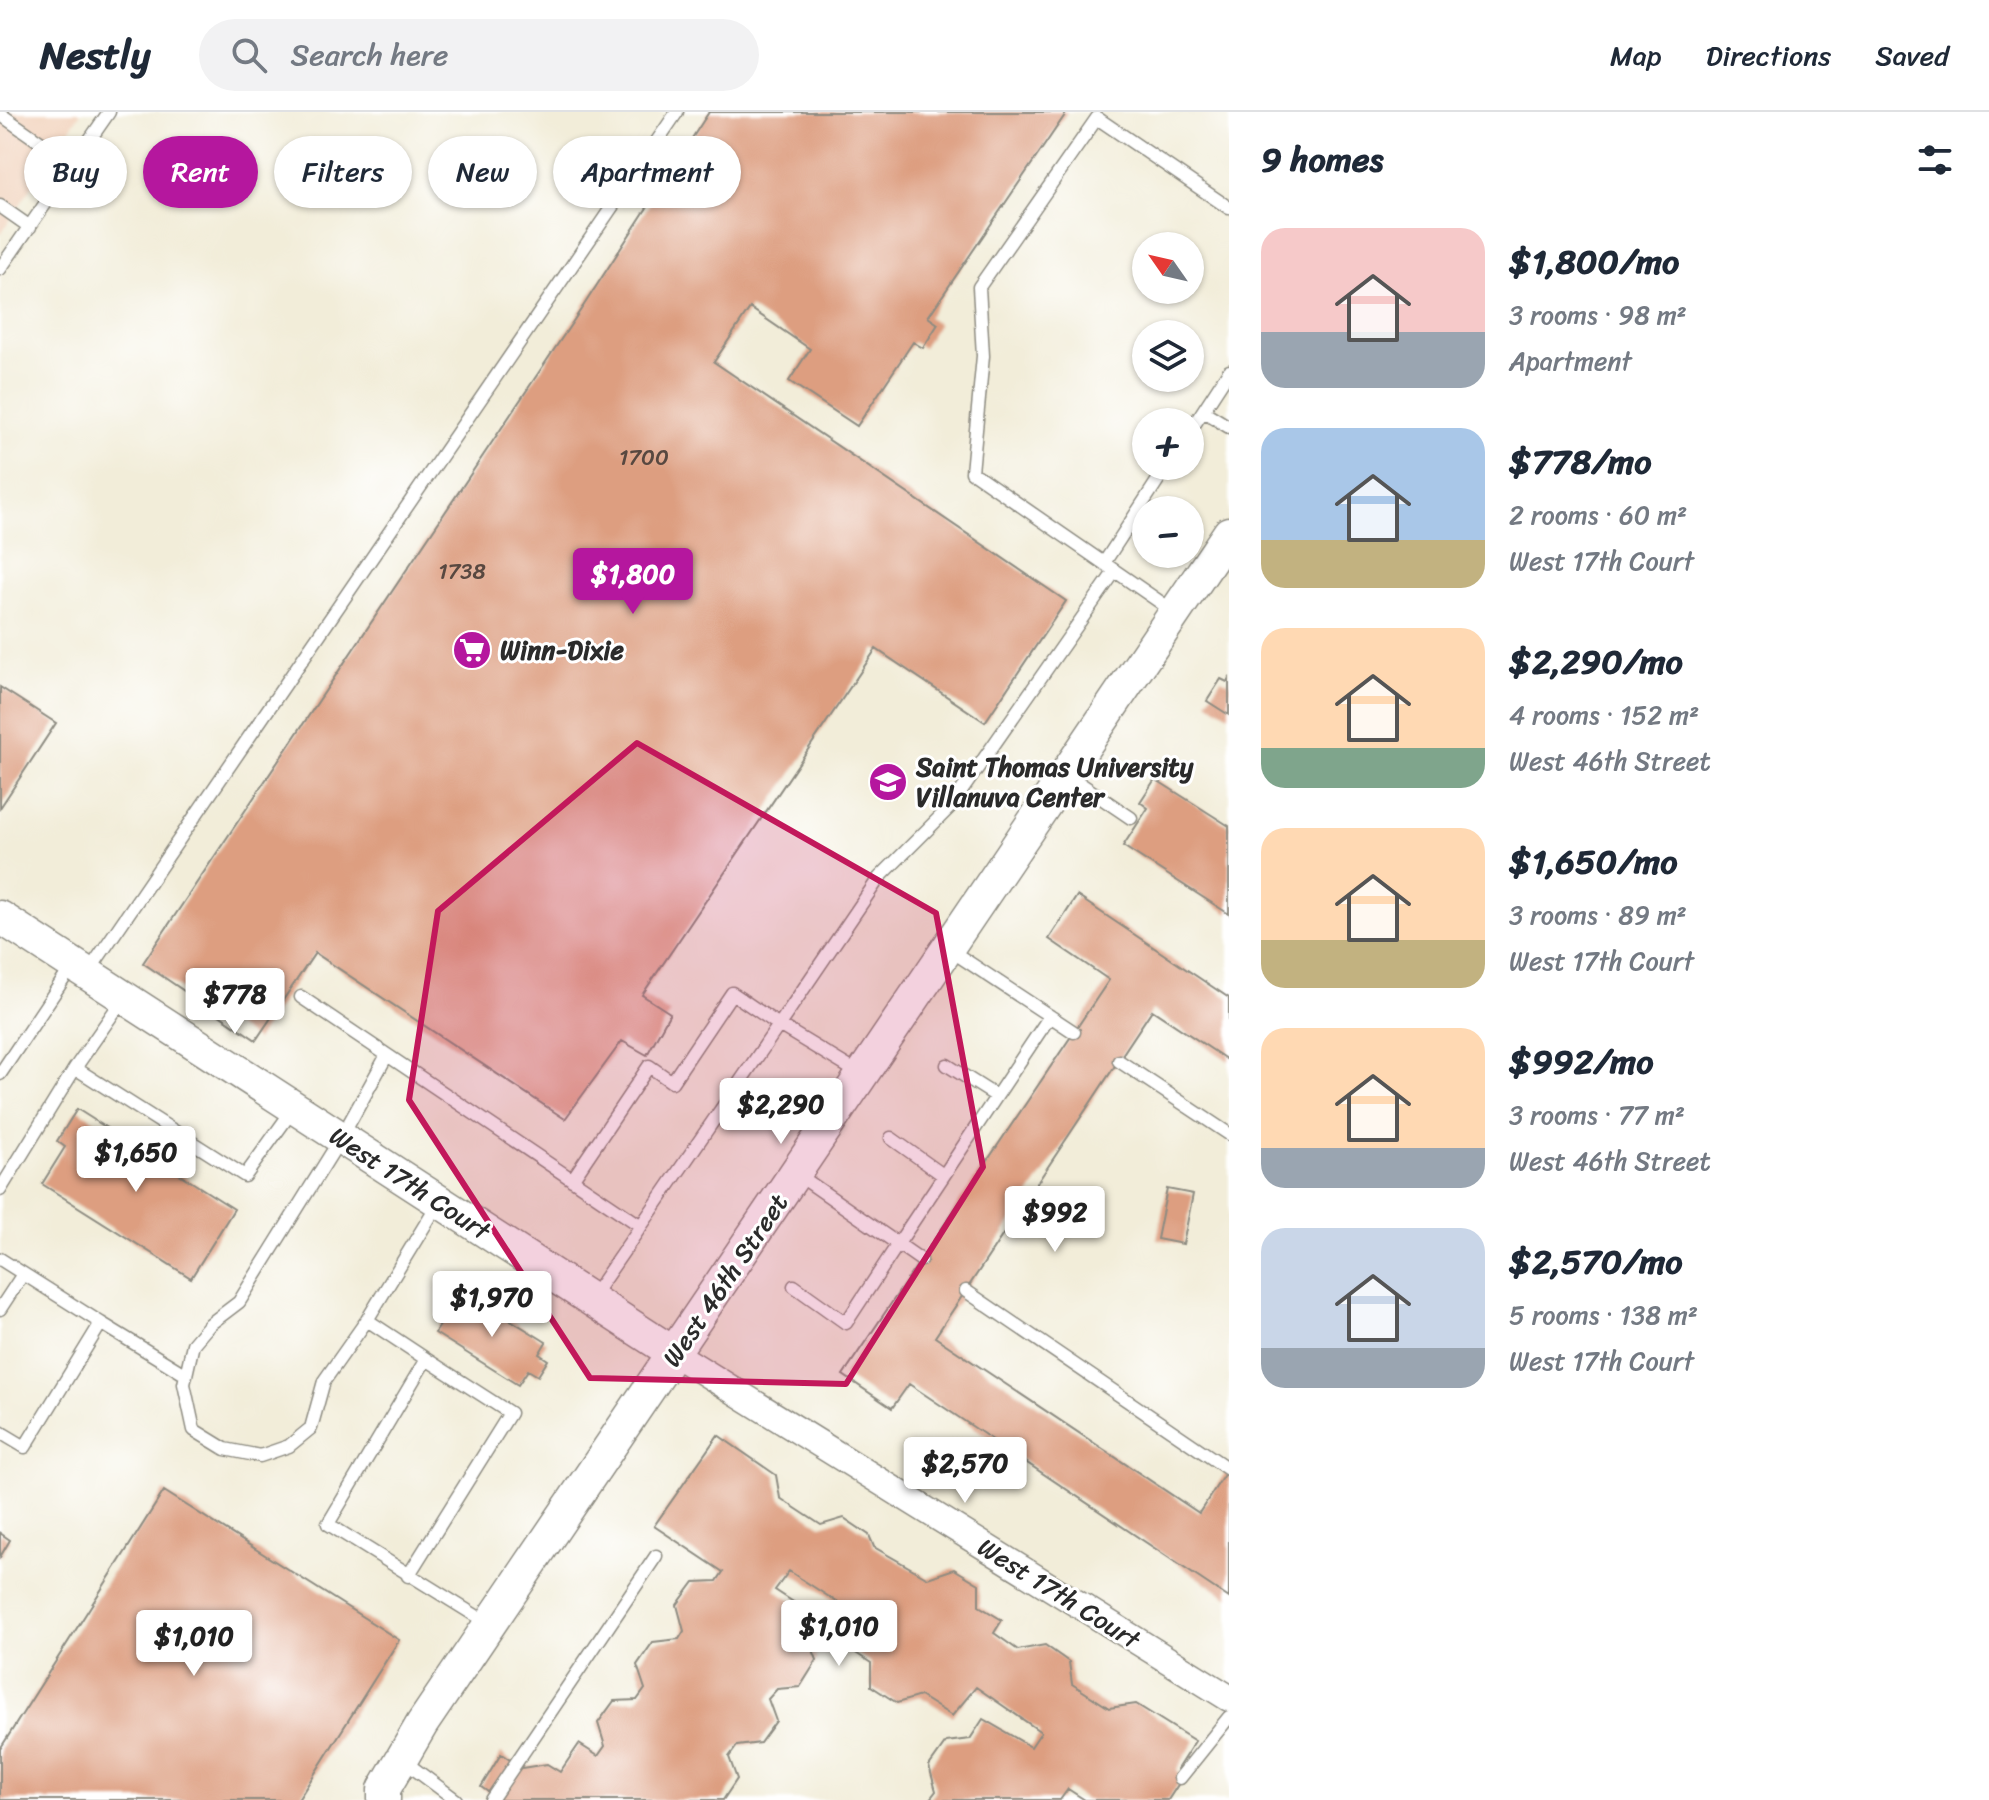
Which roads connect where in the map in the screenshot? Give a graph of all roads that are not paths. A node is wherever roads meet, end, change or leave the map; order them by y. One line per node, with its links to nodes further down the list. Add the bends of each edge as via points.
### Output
1 (109, 112): 5 (lane)
2 (677, 112): 23 (lane)
3 (0, 114): 4 (lane)
4 (31, 136)
5 (93, 136)
6 (0, 206): 9 (lane)
7 (43, 208): 9 (lane)
8 (1229, 208): 17 (lane, via 1097,118 979,287 983,356 972,472)
9 (30, 227): 10 (lane)
10 (1, 265)
11 (1229, 371): 12 (lane)
12 (1204, 409)
13 (1204, 412): 14 (lane)
14 (1229, 427)
15 (1159, 480): 17 (lane)
16 (1227, 540): 18 (street, West 46th Street)
17 (1109, 567): 18 (lane); 27 (lane, via 951,806 879,878)
18 (1175, 613): 19 (street, West 46th Street)
19 (1066, 774): 20 (lane); 22 (street, West 46th Street)
20 (1131, 818)
21 (0, 917): 23 (street, West 17th Court)
22 (948, 949): 26 (lane); 34 (street, West 46th Street)
23 (80, 969): 25 (street, West 17th Court); 33 (lane)
24 (301, 997): 29 (lane)
25 (124, 998): 32 (lane); 36 (street, West 17th Court)
26 (1050, 1016): 28 (lane); 35 (lane)
27 (779, 1025): 34 (lane); 42 (lane, via 732,993 672,1082 649,1066); 45 (lane)
28 (1074, 1032)
29 (387, 1055): 38 (lane); 42 (lane)
30 (1119, 1061): 37 (lane)
31 (947, 1065): 35 (lane)
32 (75, 1068): 36 (lane, via 245,1176); 43 (lane)
33 (0, 1074)
34 (860, 1074): 40 (street, West 46th Street)
35 (996, 1096): 41 (lane)
36 (294, 1108): 38 (street, West 17th Court)
37 (1229, 1134)
38 (341, 1138): 44 (street, West 17th Court); 58 (lane, via 239,1302 193,1344)
39 (891, 1138): 41 (lane)
40 (796, 1174): 46 (lane); 56 (street, West 46th Street)
41 (943, 1175): 46 (lane)
42 (572, 1180): 45 (lane)
43 (0, 1190)
44 (439, 1202): 52 (street, West 17th Court); 54 (lane)
45 (641, 1226): 52 (lane)
46 (898, 1244): 48 (lane); 50 (lane, via 846,1323)
47 (0, 1259): 49 (lane)
48 (921, 1260)
49 (23, 1274): 53 (lane); 55 (lane)
50 (794, 1286)
51 (966, 1291): 60 (lane)
52 (590, 1299): 56 (street, West 17th Court)
53 (0, 1309)
54 (367, 1320): 57 (lane); 58 (lane, via 324,1381 311,1428 289,1446 260,1456 225,1449 194,1430)
55 (101, 1323): 58 (lane); 59 (lane, via 25,1447)
56 (675, 1354): 63 (street, West 46th Street); 64 (street, West 17th Court)
57 (426, 1359): 62 (lane, via 328,1524); 62 (lane, via 510,1413)
58 (186, 1375)
59 (0, 1432)
60 (1228, 1469)
61 (656, 1556): 70 (lane)
62 (408, 1576): 63 (lane)
63 (490, 1624): 66 (street, West 46th Street)
64 (1229, 1698)
65 (1229, 1717): 67 (lane)
66 (400, 1758): 68 (street, West 46th Street); 69 (lane)
67 (1180, 1778)
68 (375, 1796)
69 (456, 1800)
70 (491, 1800)

